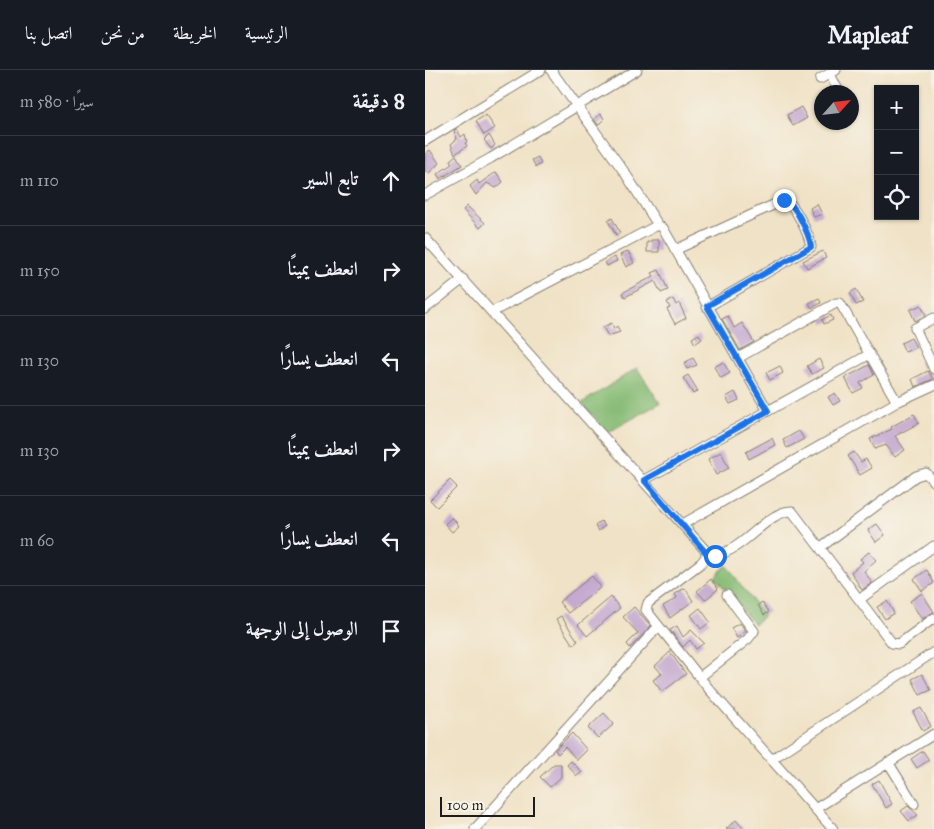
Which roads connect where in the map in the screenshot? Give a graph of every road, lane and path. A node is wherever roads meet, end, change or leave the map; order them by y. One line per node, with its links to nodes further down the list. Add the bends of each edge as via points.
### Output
1 (541, 70): 10 (street)
2 (551, 70): 9 (street)
3 (617, 70): 6 (street)
4 (637, 70): 6 (street)
5 (833, 72): 7 (street); 8 (street)
6 (623, 78): 9 (street)
7 (820, 79)
8 (837, 85)
9 (576, 107): 11 (street); 12 (street, via 625,173)
10 (425, 140)
11 (425, 195)
12 (658, 225): 14 (street); 18 (street)
13 (425, 238): 15 (street)
14 (675, 250): 16 (street); 16 (street, via 784,200 791,203 811,247)
15 (463, 279): 17 (street); 18 (street)
16 (707, 306): 21 (street)
17 (425, 309)
18 (492, 312): 26 (street)
19 (934, 318): 22 (street, via 915,328)
20 (870, 354): 21 (street, via 843,307 836,303); 24 (street); 25 (street)
21 (737, 358): 25 (street)
22 (934, 369)
23 (934, 385): 24 (street)
24 (897, 402): 28 (street)
25 (768, 411): 26 (street)
26 (644, 480): 28 (street)
27 (934, 482): 30 (street, via 926,473 915,476)
28 (683, 524): 31 (street)
29 (934, 546): 33 (street)
30 (821, 547): 31 (street, via 795,513 789,511 727,552 715,556); 33 (street)
31 (707, 554): 35 (street, via 701,563 646,606)
32 (727, 595): 37 (street, via 754,631)
33 (860, 599): 34 (street, via 895,645)
34 (934, 618)
35 (658, 627): 37 (street); 43 (street)
36 (934, 652): 39 (street)
37 (700, 677): 39 (street)
38 (934, 734): 40 (street)
39 (772, 759): 42 (street)
40 (888, 762): 41 (street); 42 (street)
41 (914, 804)
42 (815, 809): 44 (street)
43 (475, 829)
44 (833, 829)

